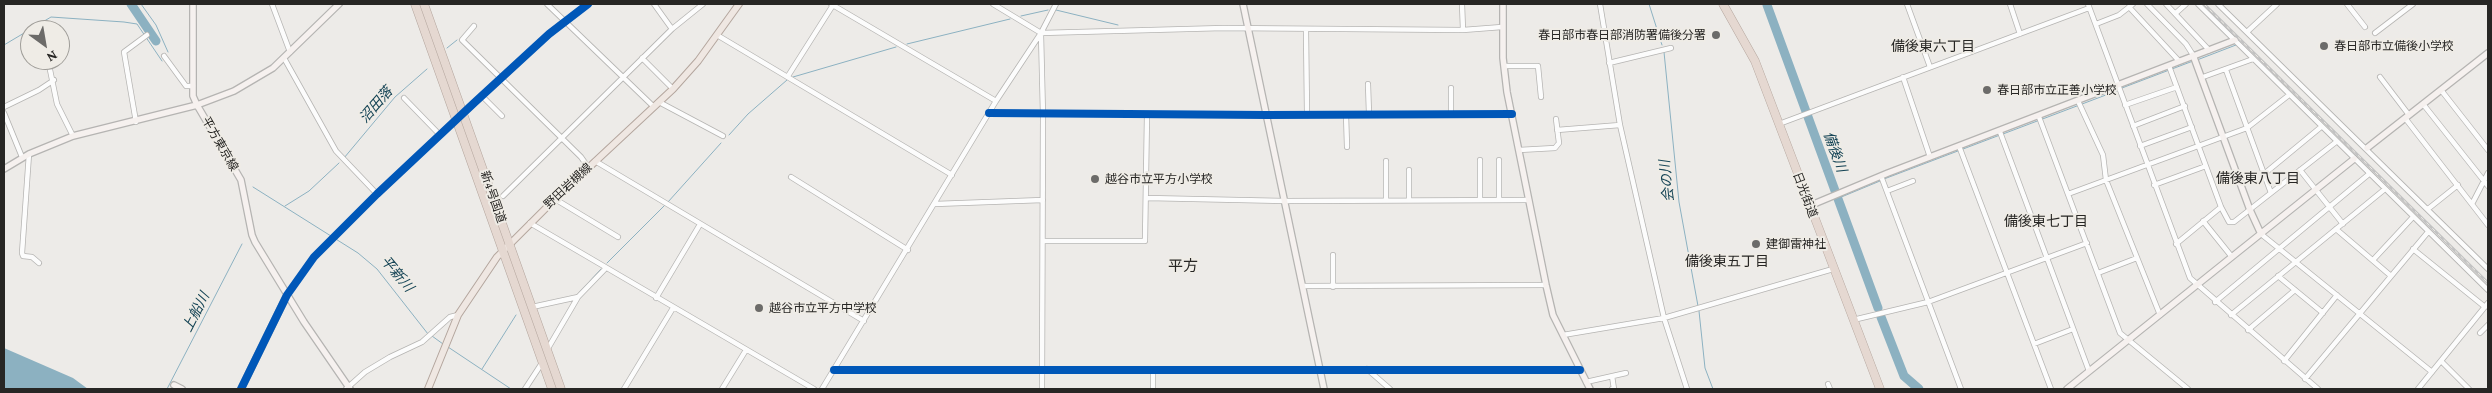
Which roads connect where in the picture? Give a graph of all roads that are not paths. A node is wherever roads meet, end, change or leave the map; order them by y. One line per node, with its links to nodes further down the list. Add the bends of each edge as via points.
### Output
1 (194, 4): 72 (street)
2 (272, 4): 50 (street)
3 (339, 4): 50 (street)
4 (415, 4): 104 (highway, 新4号国道)
5 (424, 4): 92 (highway, 新4号国道)
6 (548, 4): 32 (street)
7 (588, 4): 32 (street)
8 (654, 4): 37 (street)
9 (704, 4): 37 (street)
10 (739, 4): 46 (main road, 野田岩槻線)
11 (832, 4): 64 (street); 82 (street)
12 (993, 4): 42 (street)
13 (1056, 4): 42 (street)
14 (1243, 4): 38 (street)
15 (1462, 4): 40 (street)
16 (1503, 4): 35 (street)
17 (1600, 4): 58 (street)
18 (1723, 4): 107 (highway, 日光街道, via 1749,48)
19 (1907, 4): 61 (street)
20 (2010, 4): 44 (street)
21 (2147, 4): 52 (street)
22 (2166, 4): 31 (street)
23 (2186, 4): 31 (street)
24 (2198, 4): 47 (street)
25 (2218, 4): 41 (street)
26 (2277, 4): 41 (street)
27 (2347, 4): 36 (street)
28 (2413, 4): 43 (street)
29 (2088, 6): 33 (street); 44 (street)
30 (2131, 6): 33 (street, via 2119,15); 57 (street)
31 (2176, 14): 49 (street)
32 (564, 21): 67 (street); 68 (street)
33 (2096, 24): 73 (street)
34 (474, 26): 67 (street, via 462,40)
35 (1502, 27): 40 (street); 59 (street)
36 (2365, 27)
37 (672, 29): 55 (street)
38 (1249, 29): 39 (street); 42 (street); 99 (street)
39 (1306, 30): 40 (street); 94 (street)
40 (1463, 30)
41 (2248, 31): 125 (street)
42 (1041, 33): 82 (street); 98 (street)
43 (2375, 33)
44 (2020, 34): 61 (street)
45 (147, 35): 106 (street, via 124,52)
46 (717, 35): 64 (street); 76 (main road, 野田岩槻線)
47 (2235, 40): 49 (street); 56 (street)
48 (1670, 48): 58 (street)
49 (2209, 50): 52 (street)
50 (290, 52): 54 (street)
51 (2488, 53): 77 (street)
52 (2194, 55): 57 (street); 65 (street)
53 (164, 56): 72 (street, via 186,86)
54 (284, 58): 85 (street, via 258,78); 158 (street, via 336,151)
55 (642, 58): 68 (street); 76 (street)
56 (2253, 59): 63 (street); 78 (street)
57 (2180, 61): 60 (street)
58 (1609, 63): 108 (street)
59 (1504, 66): 80 (street, via 1538,66); 97 (street)
60 (2170, 66): 73 (street); 74 (street)
61 (1930, 67): 69 (street)
62 (51, 70): 70 (street)
63 (2226, 70): 65 (street); 112 (street)
64 (788, 76): 145 (street)
65 (2203, 77): 118 (street)
66 (2380, 77): 103 (street)
67 (501, 78): 79 (street); 119 (street)
68 (621, 78): 86 (street); 119 (street)
69 (1903, 78): 107 (street); 130 (street)
70 (54, 80): 89 (street); 116 (street, via 57,104)
71 (1368, 84): 96 (street)
72 (193, 86): 85 (street)
73 (2118, 86): 83 (street); 87 (street)
74 (2177, 86): 87 (street); 88 (street)
75 (1450, 88): 100 (street)
76 (673, 89): 86 (main road, 野田岩槻線)
77 (2441, 90): 84 (street); 127 (street)
78 (2289, 95): 111 (street); 112 (street)
79 (482, 96): 92 (street); 101 (street)
80 (1541, 97)
81 (404, 98): 115 (street)
82 (996, 101): 91 (street)
83 (2078, 102): 102 (street); 148 (street, via 2103,155)
84 (2423, 104): 103 (street); 149 (street)
85 (197, 105): 106 (street, 平方東京線); 215 (street, 平方東京線, via 241,180 252,235)
86 (657, 105): 117 (street); 134 (main road, 野田岩槻線)
87 (2126, 105): 109 (street)
88 (2185, 106): 109 (street); 110 (street)
89 (4, 107)
90 (4, 113): 129 (street)
91 (989, 113): 98 (street); 145 (street)
92 (463, 114): 104 (street); 189 (highway, 新4号国道)
93 (1147, 114): 98 (street); 99 (street); 161 (street)
94 (1306, 114): 95 (street); 99 (street)
95 (1346, 114): 96 (street); 124 (street)
96 (1369, 114): 100 (street)
97 (1512, 114): 100 (street); 126 (street)
98 (1043, 115): 163 (street)
99 (1267, 115): 169 (street)
100 (1451, 115)
101 (502, 116)
102 (2039, 116): 114 (street); 159 (street)
103 (2407, 116): 125 (street); 152 (street)
104 (456, 120): 115 (street); 194 (highway, 新4号国道)
105 (1556, 120): 113 (street)
106 (136, 122): 116 (street, 平方東京線)
107 (1778, 124): 172 (highway, 日光街道)
108 (1620, 125): 113 (street); 229 (street)
109 (2133, 126): 122 (street)
110 (2192, 127): 122 (street); 123 (street)
111 (2322, 127): 120 (street); 143 (street)
112 (2247, 128): 118 (street); 143 (street)
113 (1556, 130): 126 (street, via 1559,143 1555,148)
114 (2000, 132): 121 (street); 197 (street)
115 (440, 135): 158 (street)
116 (72, 136): 128 (street, 平方東京線)
117 (724, 136)
118 (2224, 137): 123 (street); 176 (street)
119 (561, 138): 138 (street); 160 (street)
120 (2336, 142): 131 (street); 141 (street)
121 (1960, 146): 130 (street); 206 (street)
122 (2140, 146): 136 (street)
123 (2199, 146): 136 (street); 137 (street)
124 (1347, 147)
125 (2367, 148): 175 (street)
126 (1519, 150): 168 (street)
127 (2488, 150)
128 (29, 154): 129 (street, 平方東京線); 201 (street, via 22,253)
129 (22, 157): 139 (street, 平方東京線)
130 (1930, 157): 146 (street)
131 (2354, 159): 144 (street); 154 (street)
132 (1480, 160): 166 (street)
133 (1499, 160): 167 (street)
134 (594, 161): 138 (main road, 野田岩槻線); 182 (street)
135 (1386, 161): 164 (street)
136 (2147, 166): 148 (street); 151 (street)
137 (2206, 166): 151 (street); 173 (street)
138 (588, 167): 162 (main road, 野田岩槻線)
139 (4, 169)
140 (1409, 170): 165 (street)
141 (2300, 170): 154 (street); 157 (street)
142 (2488, 173): 149 (street)
143 (2264, 174): 157 (street)
144 (2369, 174): 155 (street); 174 (street)
145 (952, 175): 170 (street)
146 (1881, 176): 156 (street); 172 (street)
147 (791, 177): 193 (street)
148 (2106, 180): 159 (street); 198 (street)
149 (2484, 181): 153 (street); 171 (street)
150 (1913, 182): 156 (street)
151 (2154, 185): 190 (street)
152 (2458, 185): 171 (street); 175 (street)
153 (2488, 186)
154 (2316, 189): 174 (street); 185 (street)
155 (2385, 189): 177 (street); 180 (street)
156 (1886, 191): 219 (street)
157 (2272, 193): 176 (street)
158 (377, 194): 215 (street, via 314,257)
159 (2068, 194): 188 (street)
160 (503, 196)
161 (1147, 198): 169 (street); 187 (street, via 1145,241)
162 (555, 199): 179 (main road, 野田岩槻線); 186 (street)
163 (1043, 200): 170 (street); 187 (street)
164 (1386, 200): 165 (street); 169 (street)
165 (1409, 200): 166 (street)
166 (1480, 200): 167 (street)
167 (1499, 200): 168 (street)
168 (1529, 200): 209 (street)
169 (1285, 201): 210 (street)
170 (935, 204): 193 (street)
171 (2472, 204): 181 (street)
172 (1809, 206): 203 (highway, 日光街道)
173 (2221, 207): 176 (street, via 2229,222); 178 (street)
174 (2330, 207): 180 (street); 191 (street)
175 (2428, 209): 204 (street)
176 (2250, 210): 185 (street)
177 (2413, 217): 184 (street); 199 (street)
178 (2203, 221): 190 (street); 196 (street)
179 (530, 223): 189 (main road, 野田岩槻線); 202 (street)
180 (2343, 224): 183 (street)
181 (2488, 225)
182 (700, 226): 218 (street); 231 (street)
183 (2336, 230): 199 (street); 200 (street)
184 (2428, 232): 192 (street); 214 (street)
185 (2261, 234): 191 (street); 196 (street)
186 (618, 237)
187 (1043, 241): 249 (street)
188 (2087, 243): 197 (street); 205 (street)
189 (509, 244): 194 (main road, 野田岩槻線); 222 (highway, 新4号国道)
190 (2176, 244): 212 (street)
191 (2280, 248): 200 (street); 220 (street)
192 (2413, 249): 208 (street); 221 (street)
193 (908, 250): 231 (street)
194 (502, 252): 228 (main road, 野田岩槻線); 243 (highway, 新4号国道)
195 (1332, 255): 211 (street)
196 (2232, 257): 212 (street)
197 (2047, 258): 206 (street); 233 (street)
198 (2137, 258): 205 (street); 226 (street)
199 (2373, 260): 208 (street)
200 (2296, 262): 207 (street); 216 (street)
201 (39, 263)
202 (606, 268): 217 (street); 218 (street)
203 (1833, 269): 229 (street); 230 (highway, 日光街道)
204 (2488, 269)
205 (2098, 272): 237 (street, via 2120,333)
206 (2007, 274): 219 (street); 238 (street)
207 (2278, 276): 213 (street); 227 (street)
208 (2391, 276): 225 (street)
209 (1546, 285): 211 (street); 236 (street, via 1553,315)
210 (1303, 286): 211 (street); 247 (street)
211 (1333, 286)
212 (2196, 286): 220 (street); 226 (street)
213 (2295, 290): 224 (street); 234 (street)
214 (2488, 290)
215 (288, 295): 260 (street); 261 (street, 平方東京線)
216 (2337, 295): 224 (street); 225 (street)
217 (578, 297): 222 (street); 239 (street)
218 (656, 298): 223 (street)
219 (1928, 302): 230 (street); 279 (street)
220 (2215, 302): 227 (street)
221 (2487, 305): 242 (street)
222 (532, 307): 239 (highway, 新4号国道)
223 (673, 308): 240 (street); 266 (street)
224 (2323, 313): 241 (street)
225 (2359, 313): 251 (street); 254 (street)
226 (2160, 315): 237 (street)
227 (2230, 315): 234 (street)
228 (458, 316): 261 (street, via 450,317 429,337 378,364); 262 (main road, 野田岩槻線)
229 (1664, 318): 236 (street); 276 (street)
230 (1852, 320): 278 (highway, 日光街道)
231 (864, 322): 245 (street)
232 (2488, 325): 235 (street)
233 (2073, 329): 238 (street); 250 (street)
234 (2248, 330): 241 (street)
235 (2480, 333)
236 (1563, 335): 248 (street)
237 (2127, 340): 250 (street); 282 (street)
238 (2034, 344): 280 (street)
239 (547, 350): 265 (highway, 新4号国道)
240 (746, 350): 267 (street); 268 (street)
241 (2284, 361): 254 (street)
242 (2441, 361): 251 (street); 258 (street)
243 (542, 363): 263 (street); 264 (highway, 新4号国道)
244 (1367, 368): 247 (street); 248 (street); 273 (street)
245 (834, 370): 249 (street); 269 (street)
246 (1153, 370): 247 (street); 249 (street); 271 (street)
247 (1320, 370): 272 (street)
248 (1580, 370): 255 (street)
249 (1042, 371): 270 (street)
250 (2089, 371): 281 (street)
251 (2432, 372): 284 (street)
252 (1626, 373): 253 (street)
253 (1612, 376): 255 (street); 275 (street)
254 (2305, 379): 283 (street)
255 (1586, 382): 274 (street)
256 (1828, 384): 277 (street)
257 (174, 385): 259 (street)
258 (2465, 388)
259 (182, 389)
260 (241, 389)
261 (348, 389)
262 (428, 389)
263 (525, 389)
264 (552, 389)
265 (561, 389)
266 (624, 389)
267 (722, 389)
268 (814, 389)
269 (822, 389)
270 (1042, 389)
271 (1153, 389)
272 (1324, 389)
273 (1390, 389)
274 (1590, 389)
275 (1612, 389)
276 (1687, 389)
277 (1830, 389)
278 (1880, 389)
279 (1961, 389)
280 (2051, 389)
281 (2068, 389)
282 (2188, 389)
283 (2318, 389)
284 (2418, 389)

